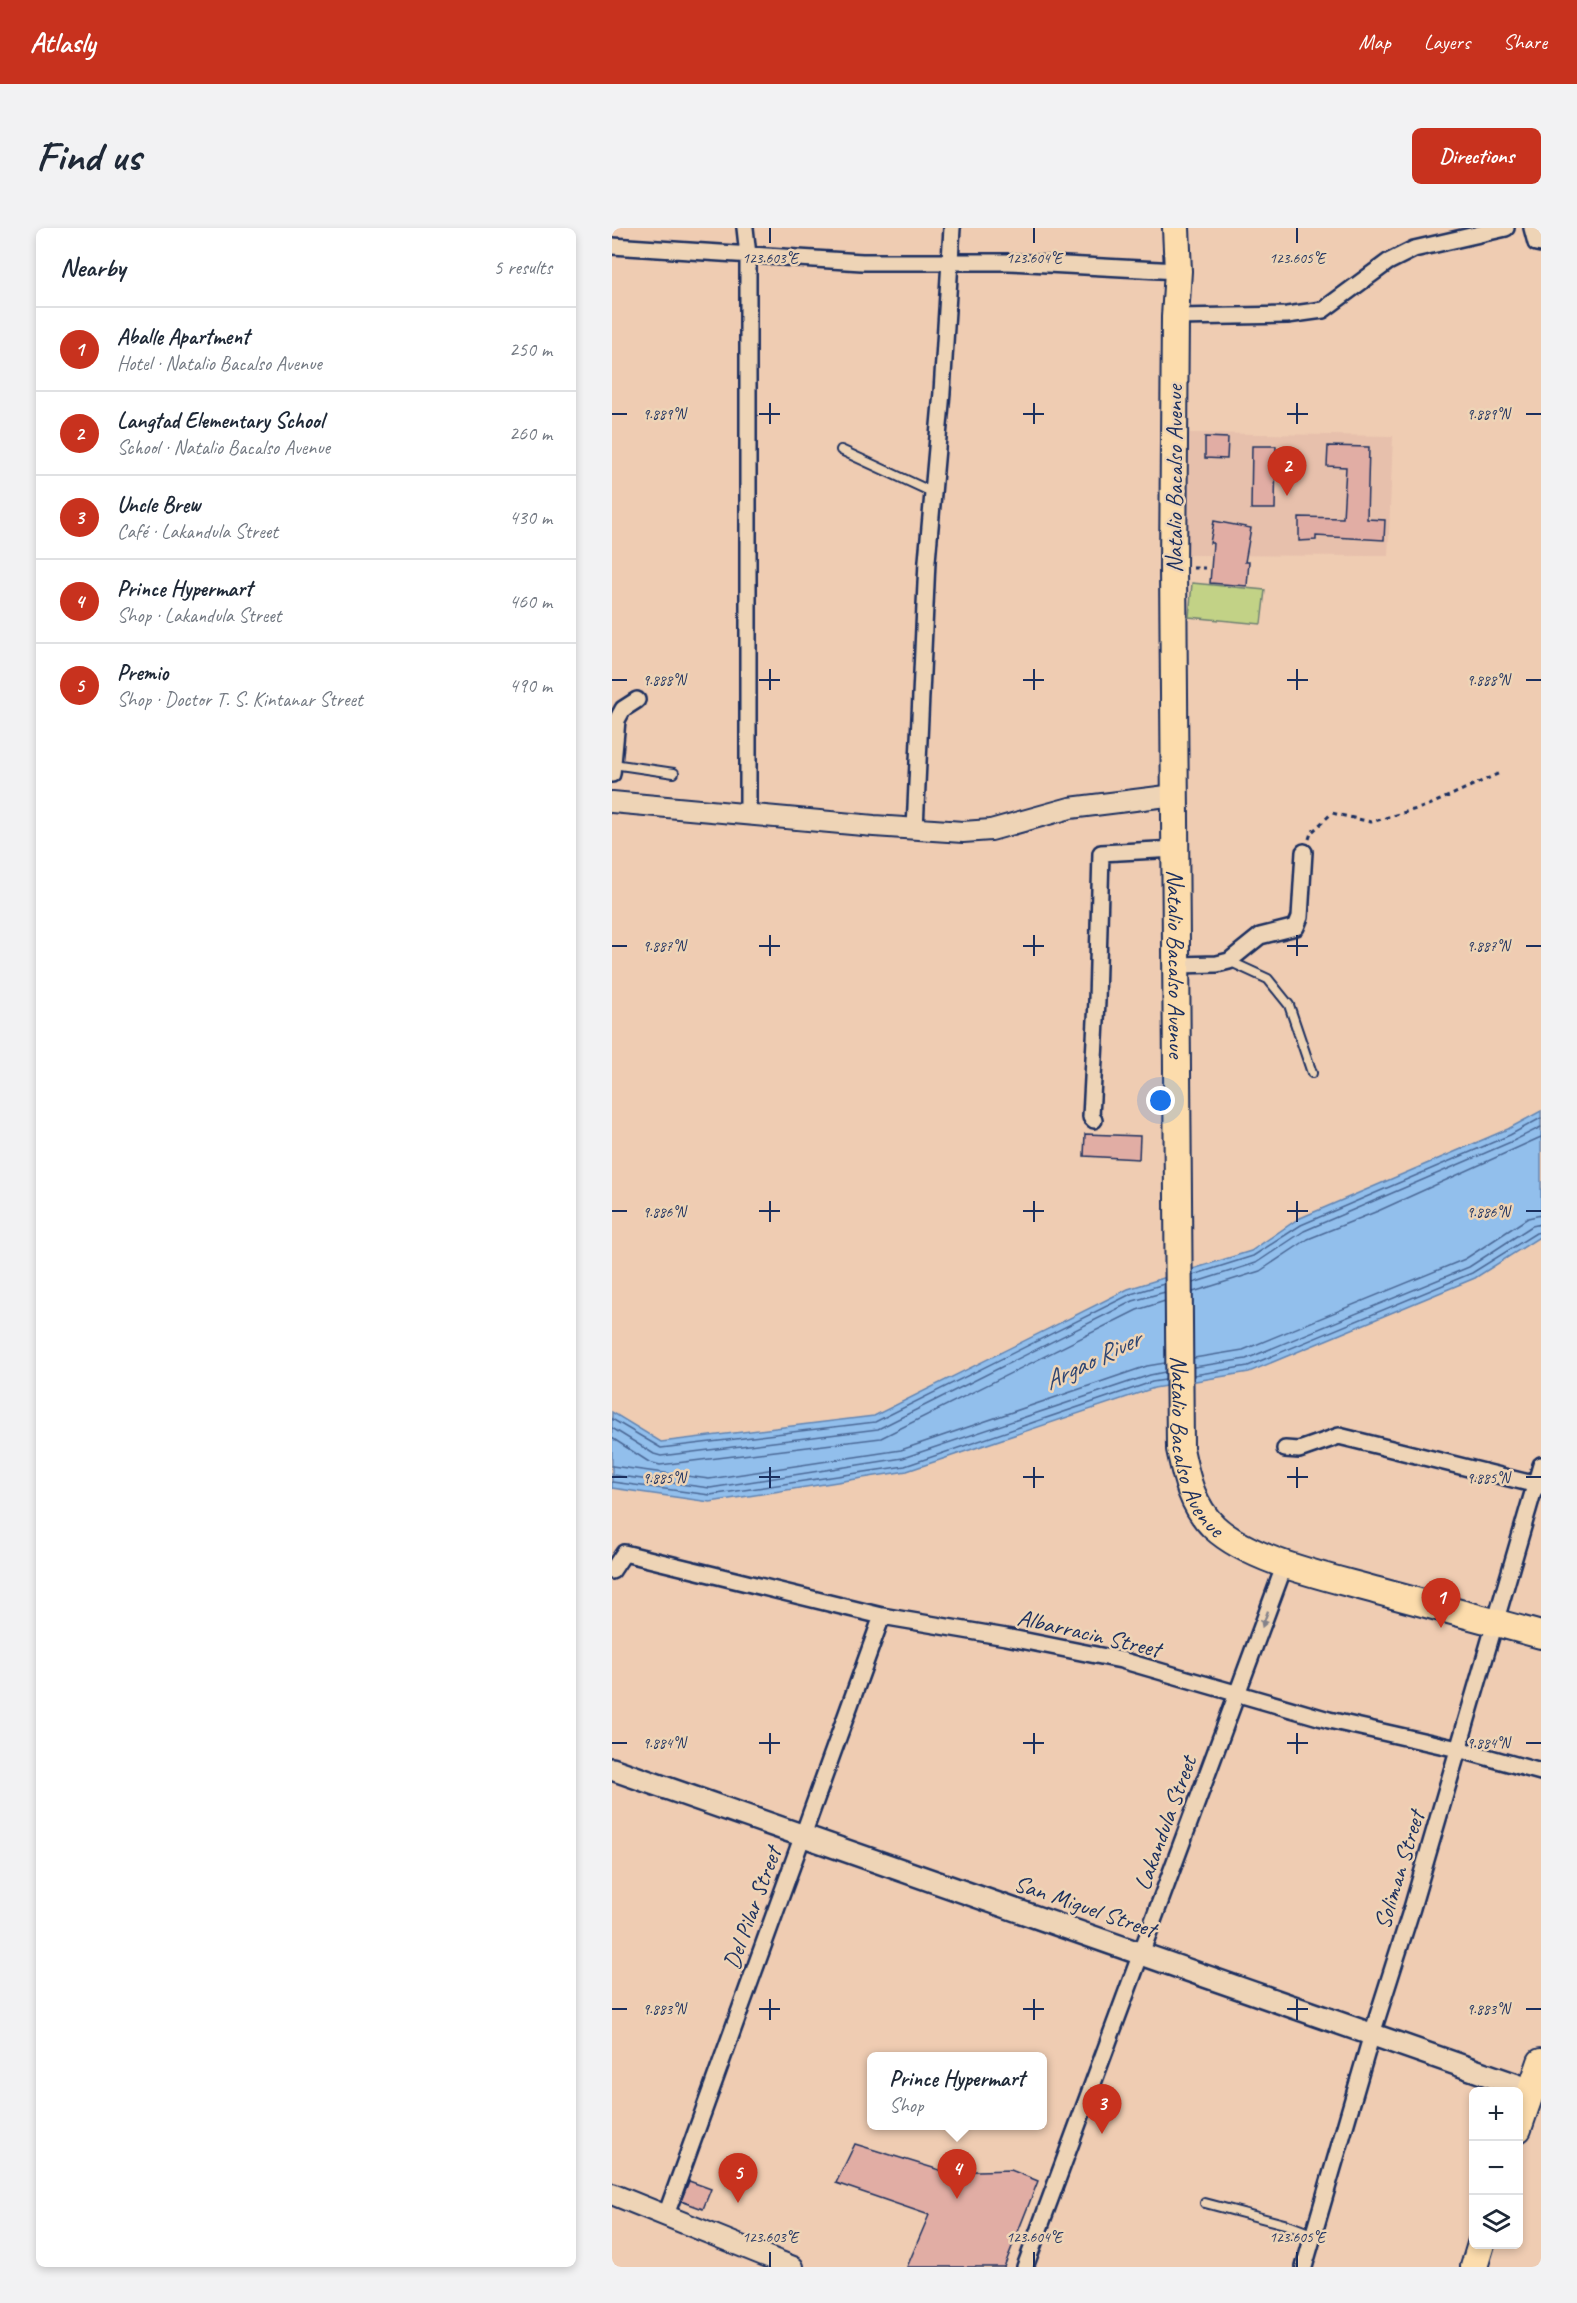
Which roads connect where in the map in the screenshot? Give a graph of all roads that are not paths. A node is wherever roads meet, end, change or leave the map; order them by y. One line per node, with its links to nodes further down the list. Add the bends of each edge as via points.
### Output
1 (746, 228): 8 (street)
2 (952, 228): 9 (street)
3 (1176, 228): 10 (highway, Natalio Bacalso Avenue)
4 (1506, 228): 11 (street, via 1414,249 1388,262 1323,310 1287,315)
5 (1532, 228): 6 (street, via 1536,243)
6 (1541, 244)
7 (612, 246): 8 (street)
8 (748, 255): 9 (street, via 862,262); 20 (street)
9 (951, 261): 10 (street); 13 (street)
10 (1178, 271): 11 (highway, Natalio Bacalso Avenue)
11 (1175, 317): 18 (highway, Natalio Bacalso Avenue)
12 (841, 450): 13 (lane)
13 (932, 492): 21 (street)
14 (637, 700): 15 (street, via 623,709 618,720)
15 (613, 764): 16 (lane); 17 (street)
16 (674, 773)
17 (612, 774)
18 (1175, 795): 21 (street, via 1070,808 991,830); 22 (highway, Natalio Bacalso Avenue)
19 (612, 802): 20 (street)
20 (748, 813): 21 (street)
21 (915, 829)
22 (1176, 849): 25 (highway, Natalio Bacalso Avenue); 27 (street, via 1101,853 1090,1116)
23 (1304, 852): 24 (street, via 1296,927 1260,936)
24 (1229, 961): 25 (street); 26 (lane, via 1268,979 1289,1005)
25 (1178, 965): 31 (highway, Natalio Bacalso Avenue, via 1180,1449 1186,1481 1213,1526 1236,1544)
26 (1312, 1073)
27 (1094, 1120)
28 (1285, 1449): 30 (street, via 1299,1450 1339,1436)
29 (1541, 1465): 30 (street, Soliman Street)
30 (1539, 1486): 34 (street, Soliman Street)
31 (1285, 1564): 34 (highway, Natalio Bacalso Avenue); 36 (street, Lakandula Street, one-way to 36)
32 (612, 1571): 33 (street, Albarracin Street, via 624,1553)
33 (882, 1616): 36 (street, Albarracin Street, via 1121,1660); 40 (street, Del Pilar Street)
34 (1496, 1623): 35 (highway, Natalio Bacalso Avenue); 37 (street, Soliman Street)
35 (1541, 1635)
36 (1237, 1695): 37 (street, Albarracin Street); 41 (street, Lakandula Street)
37 (1458, 1749): 39 (street, Albarracin Street); 42 (street, Soliman Street)
38 (612, 1769): 40 (main road, San Miguel Street)
39 (1541, 1772)
40 (801, 1835): 41 (main road, San Miguel Street); 48 (street, Del Pilar Street)
41 (1141, 1953): 42 (main road, San Miguel Street); 52 (street, Lakandula Street)
42 (1372, 2034): 44 (main road, San Miguel Street); 49 (street, Soliman Street)
43 (1541, 2062): 44 (highway)
44 (1536, 2092): 45 (highway)
45 (1523, 2119)
46 (612, 2194): 48 (street)
47 (1205, 2203): 49 (lane)
48 (666, 2215): 51 (street)
49 (1312, 2234): 53 (street, Soliman Street)
50 (1479, 2249): 54 (highway)
51 (793, 2267)
52 (1025, 2267)
53 (1304, 2267)
54 (1474, 2267)

